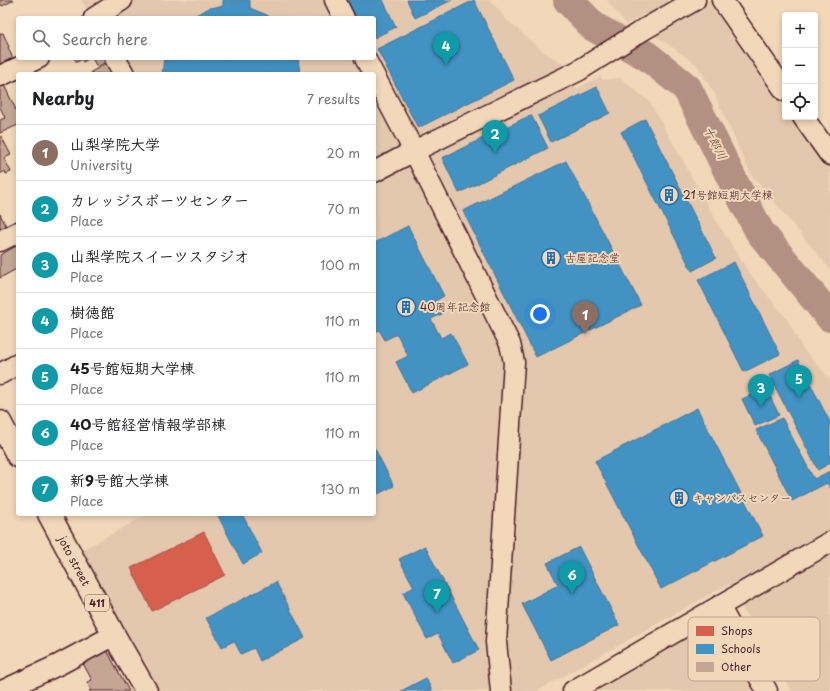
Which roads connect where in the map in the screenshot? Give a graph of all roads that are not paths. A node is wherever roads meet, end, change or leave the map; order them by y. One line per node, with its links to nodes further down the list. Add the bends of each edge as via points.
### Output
1 (122, 0): 5 (street)
2 (335, 0): 6 (street)
3 (695, 0): 16 (street, via 578,71)
4 (722, 0): 14 (street)
5 (97, 16)
6 (343, 16)
7 (35, 60): 12 (street)
8 (115, 60): 10 (street)
9 (367, 60): 11 (street)
10 (123, 72)
11 (373, 72)
12 (0, 76)
13 (376, 77): 16 (street)
14 (782, 87)
15 (805, 120): 17 (street)
16 (414, 151): 18 (street); 35 (street, via 510,344 514,362 496,642)
17 (830, 155)
18 (376, 171)
19 (16, 233): 20 (street)
20 (0, 241)
21 (16, 365): 22 (street)
22 (0, 374)
23 (0, 422): 24 (highway)
24 (16, 452)
25 (50, 516): 31 (highway, joto street / 411)
26 (830, 542): 27 (street)
27 (719, 606): 28 (street); 29 (street)
28 (700, 617)
29 (725, 617)
30 (688, 624): 36 (street)
31 (114, 635): 33 (street); 34 (highway, joto street / 411)
32 (762, 681): 37 (street)
33 (2, 691)
34 (146, 691)
35 (501, 691)
36 (573, 691)
37 (768, 691)

